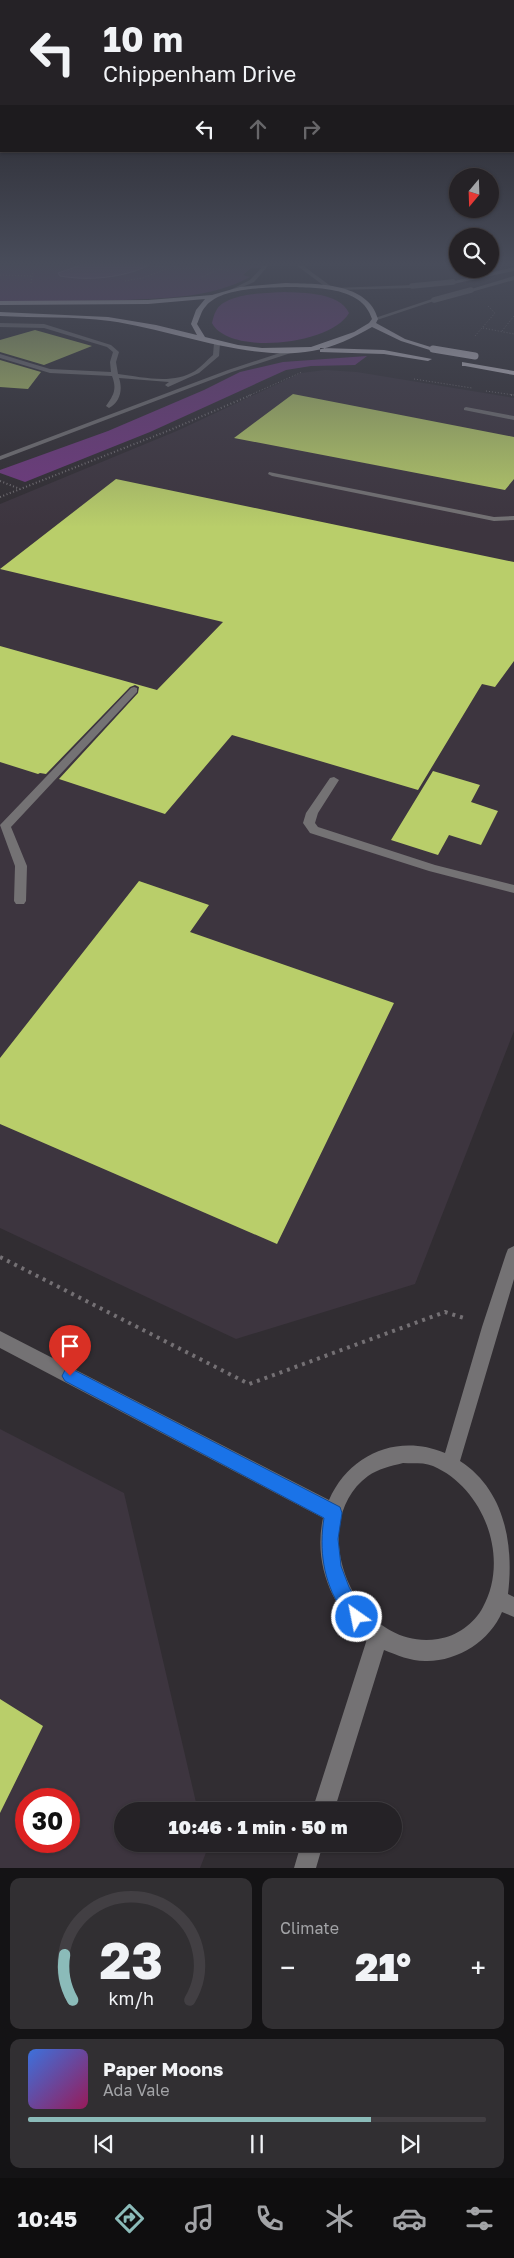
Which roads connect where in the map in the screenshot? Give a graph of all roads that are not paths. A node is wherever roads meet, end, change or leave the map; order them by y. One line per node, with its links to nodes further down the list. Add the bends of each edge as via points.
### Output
1 (116, 352): 11 (street)
2 (216, 352): 12 (street, via 197,372)
3 (288, 352): 20 (street)
4 (385, 352): 8 (highway)
5 (452, 352): 7 (highway, bridge)
6 (0, 356): 11 (street, via 50,370)
7 (485, 358)
8 (438, 360)
9 (456, 363): 10 (highway)
10 (514, 373)
11 (114, 375): 12 (street, via 158,381); 15 (street, via 119,387 118,396)
12 (179, 380): 13 (street)
13 (153, 390)
14 (126, 400): 15 (street)
15 (109, 406): 17 (street)
16 (466, 409): 18 (street)
17 (100, 410)
18 (514, 418)
19 (82, 419): 20 (street)
20 (0, 457)
21 (272, 474): 22 (street, via 494,519)
22 (514, 518)
23 (134, 690): 25 (street)
24 (334, 780): 26 (street, via 312,813 309,823 314,830 433,868)
25 (3, 825): 27 (street, via 21,866)
26 (514, 888)
27 (20, 901)
28 (514, 1254): 30 (street)
29 (0, 1339): 31 (street)
30 (450, 1466): 31 (street, via 427,1456 403,1454 381,1459 360,1471 344,1490); 32 (street, via 475,1486 498,1522 505,1548)
31 (334, 1513): 33 (street, via 330,1539 332,1566 342,1593 357,1617)
32 (507, 1603): 33 (street, via 462,1643 435,1651 406,1649)
33 (378, 1636): 34 (street)
34 (326, 1802)
35 (310, 1852): 36 (street)
36 (305, 1868)

